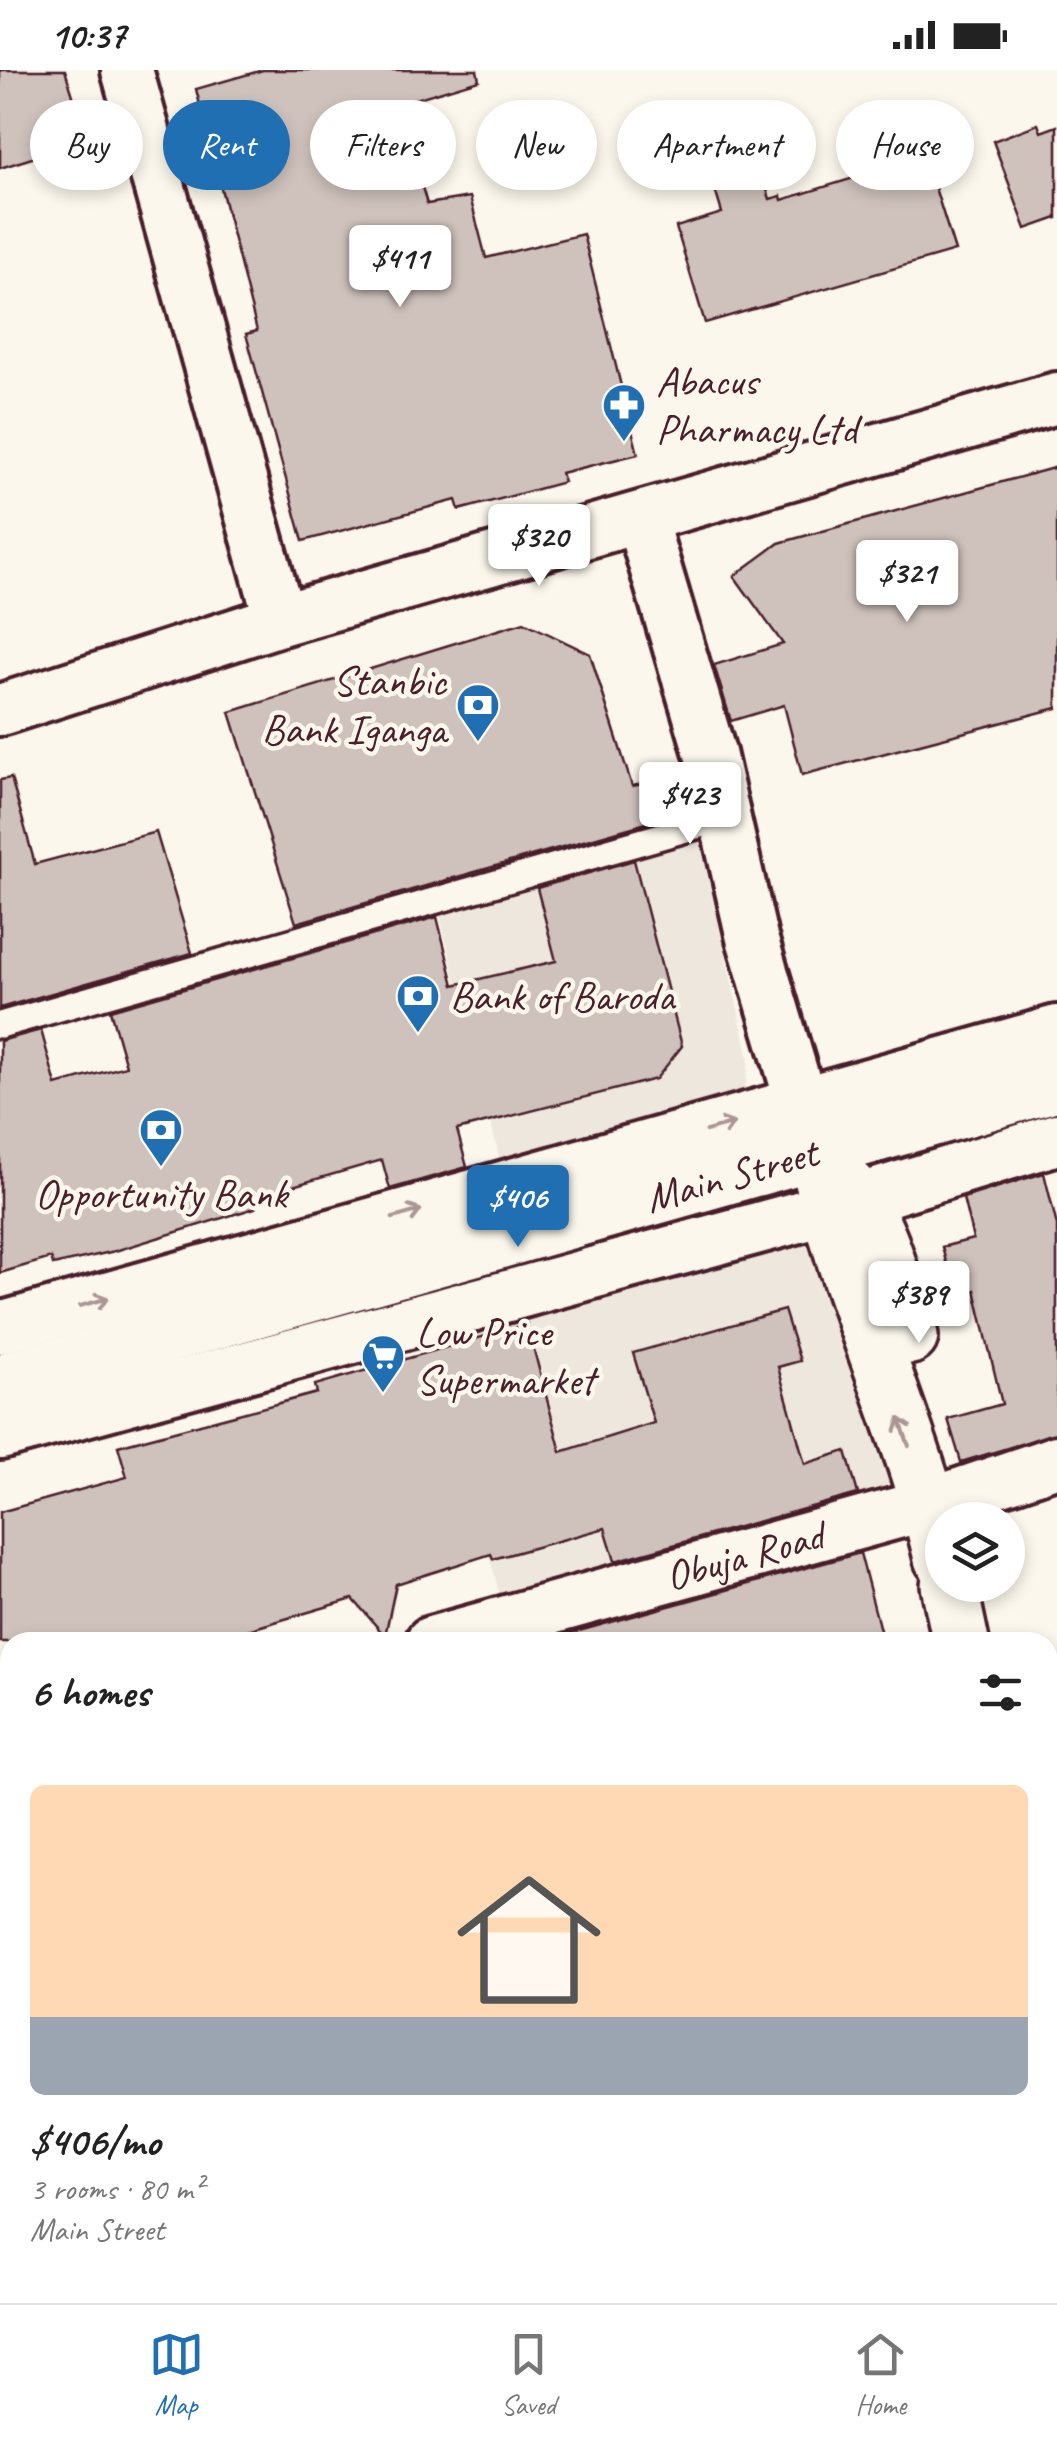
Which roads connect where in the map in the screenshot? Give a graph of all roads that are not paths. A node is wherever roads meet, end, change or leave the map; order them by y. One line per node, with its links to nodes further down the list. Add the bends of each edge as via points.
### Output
1 (127, 70): 4 (street)
2 (1057, 398): 3 (street)
3 (640, 520): 4 (street); 6 (street)
4 (280, 620): 5 (street)
5 (0, 710)
6 (724, 818): 7 (lane); 10 (street)
7 (0, 1024)
8 (1057, 1030): 10 (street, Main Street)
9 (1057, 1084): 10 (main road, Main Street)
10 (808, 1127): 12 (main road); 13 (street, Main Street, one-way to 10); 14 (main road, Main Street)
11 (1057, 1139): 12 (street, Main Street)
12 (843, 1204): 15 (street, Main Street); 17 (main road)
13 (0, 1328)
14 (0, 1382)
15 (0, 1434)
16 (1057, 1461): 18 (street, Obuja Road)
17 (953, 1502)
18 (963, 1502)
19 (925, 1514): 22 (street, Obuja Road)
20 (953, 1602): 23 (main road)
21 (988, 1602): 24 (main road)
22 (469, 1632)
23 (960, 1632)
24 (994, 1632)

